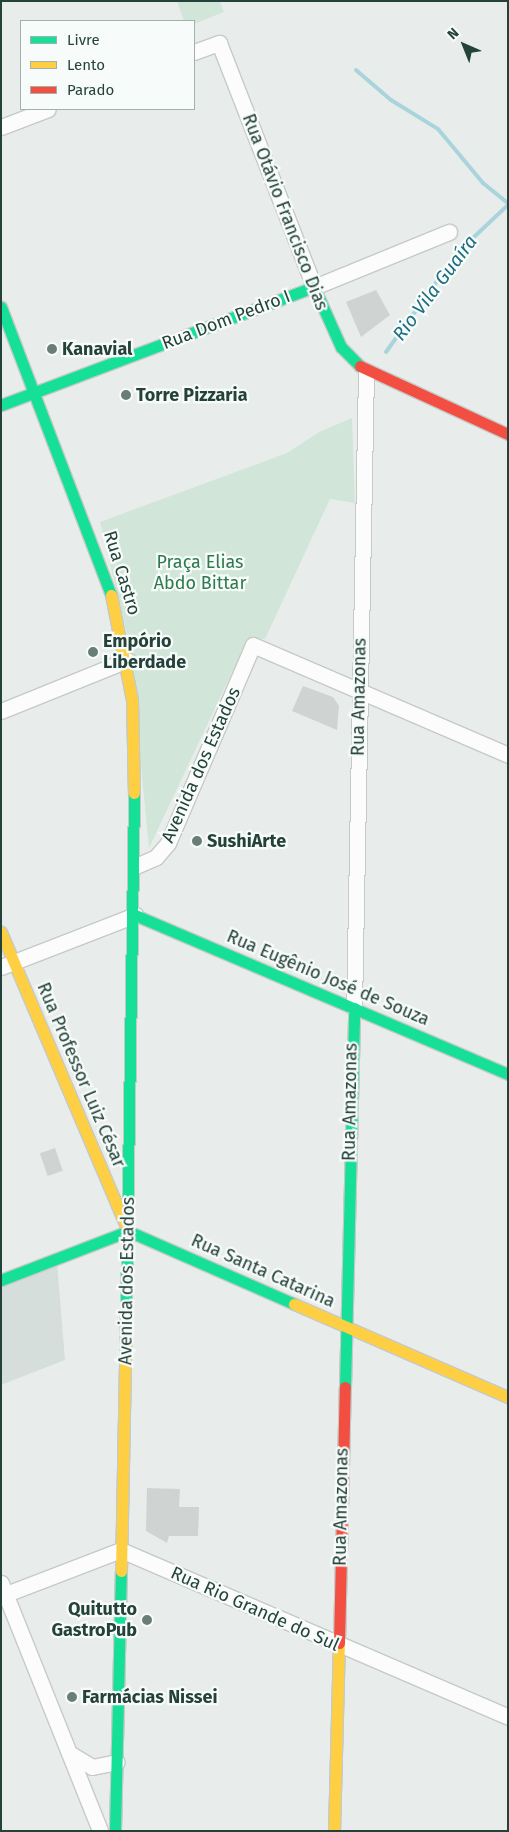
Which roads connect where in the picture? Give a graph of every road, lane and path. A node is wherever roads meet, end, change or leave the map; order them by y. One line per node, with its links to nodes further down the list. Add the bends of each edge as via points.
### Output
1 (195, 52): 5 (street, Rua Otávio Francisco Dias, via 219,43)
2 (45, 110): 3 (street)
3 (1, 127)
4 (449, 232): 5 (street, Rua Dom Pedro I)
5 (314, 287): 7 (street, Rua Otávio Francisco Dias, via 341,347); 8 (street, Rua Dom Pedro I)
6 (1, 307): 8 (street, Rua Castro)
7 (366, 373): 10 (street); 12 (street, Rua Amazonas)
8 (35, 392): 9 (street, Rua Dom Pedro I); 11 (street, Rua Castro, via 103,564)
9 (1, 405)
10 (508, 434)
11 (127, 660): 13 (street); 15 (street, Rua Castro, via 135,736)
12 (359, 691): 14 (street); 15 (street, Avenida dos Estados, via 253,645 168,843 156,857); 19 (street, Rua Amazonas)
13 (1, 711)
14 (508, 755)
15 (136, 866): 16 (street, Avenida dos Estados)
16 (135, 915): 18 (street); 19 (street, Rua Eugênio José de Souza); 21 (street, Avenida dos Estados)
17 (1, 932): 18 (street, Rua Professor Luiz César)
18 (8, 965): 21 (street, Rua Professor Luiz César)
19 (354, 1008): 20 (street, Rua Eugênio José de Souza); 23 (street, Rua Amazonas)
20 (508, 1074)
21 (128, 1231): 22 (street); 23 (street, Rua Santa Catarina); 25 (street, Avenida dos Estados)
22 (1, 1280)
23 (345, 1327): 24 (street, Rua Santa Catarina); 27 (street, Rua Amazonas)
24 (508, 1396)
25 (121, 1550): 26 (street); 27 (street, Rua Rio Grande do Sul); 30 (street, Avenida dos Estados)
26 (3, 1591): 29 (street)
27 (338, 1646): 28 (street, Rua Rio Grande do Sul); 33 (street, Rua Amazonas)
28 (508, 1717)
29 (69, 1753): 30 (street, via 92,1767); 31 (street)
30 (117, 1762): 32 (street, Avenida dos Estados)
31 (100, 1831)
32 (115, 1831)
33 (334, 1831)

